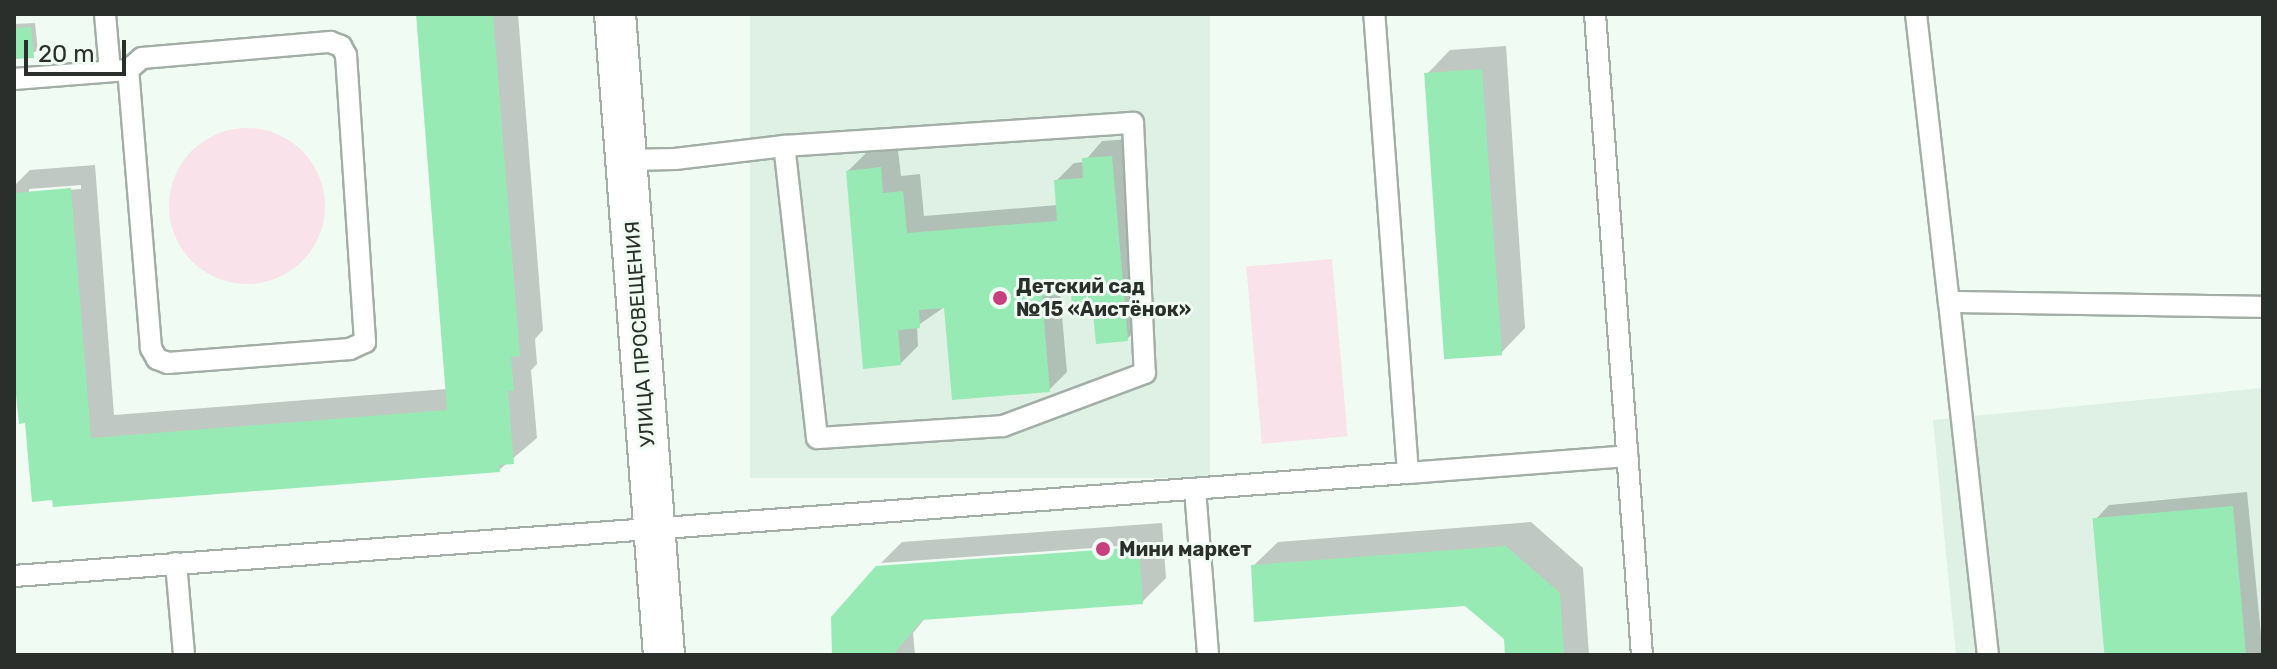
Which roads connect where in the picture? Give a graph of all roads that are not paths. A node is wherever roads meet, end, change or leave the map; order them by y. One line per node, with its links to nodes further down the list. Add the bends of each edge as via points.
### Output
1 (105, 14): 6 (lane)
2 (615, 14): 9 (street, УЛИЦА ПРОСВЕЩЕНИЯ)
3 (1374, 14): 13 (lane)
4 (1595, 14): 12 (lane)
5 (1916, 14): 10 (lane)
6 (119, 70): 6 (lane, via 142,58 330,42 341,46 350,101 365,342 350,349 168,363 157,359 151,348); 7 (lane)
7 (14, 79)
8 (784, 146): 8 (lane, via 1133,123 1145,373 1003,426 817,438); 9 (lane)
9 (626, 160): 15 (street, УЛИЦА ПРОСВЕЩЕНИЯ)
10 (1949, 302): 11 (lane); 22 (lane)
11 (2263, 307)
12 (1627, 456): 13 (lane); 21 (lane)
13 (1408, 473): 14 (lane)
14 (1195, 489): 15 (lane); 20 (lane)
15 (654, 529): 16 (lane); 19 (street, УЛИЦА ПРОСВЕЩЕНИЯ)
16 (176, 563): 17 (lane); 18 (lane)
17 (14, 576)
18 (184, 655)
19 (664, 655)
20 (1208, 655)
21 (1642, 655)
22 (1988, 655)

